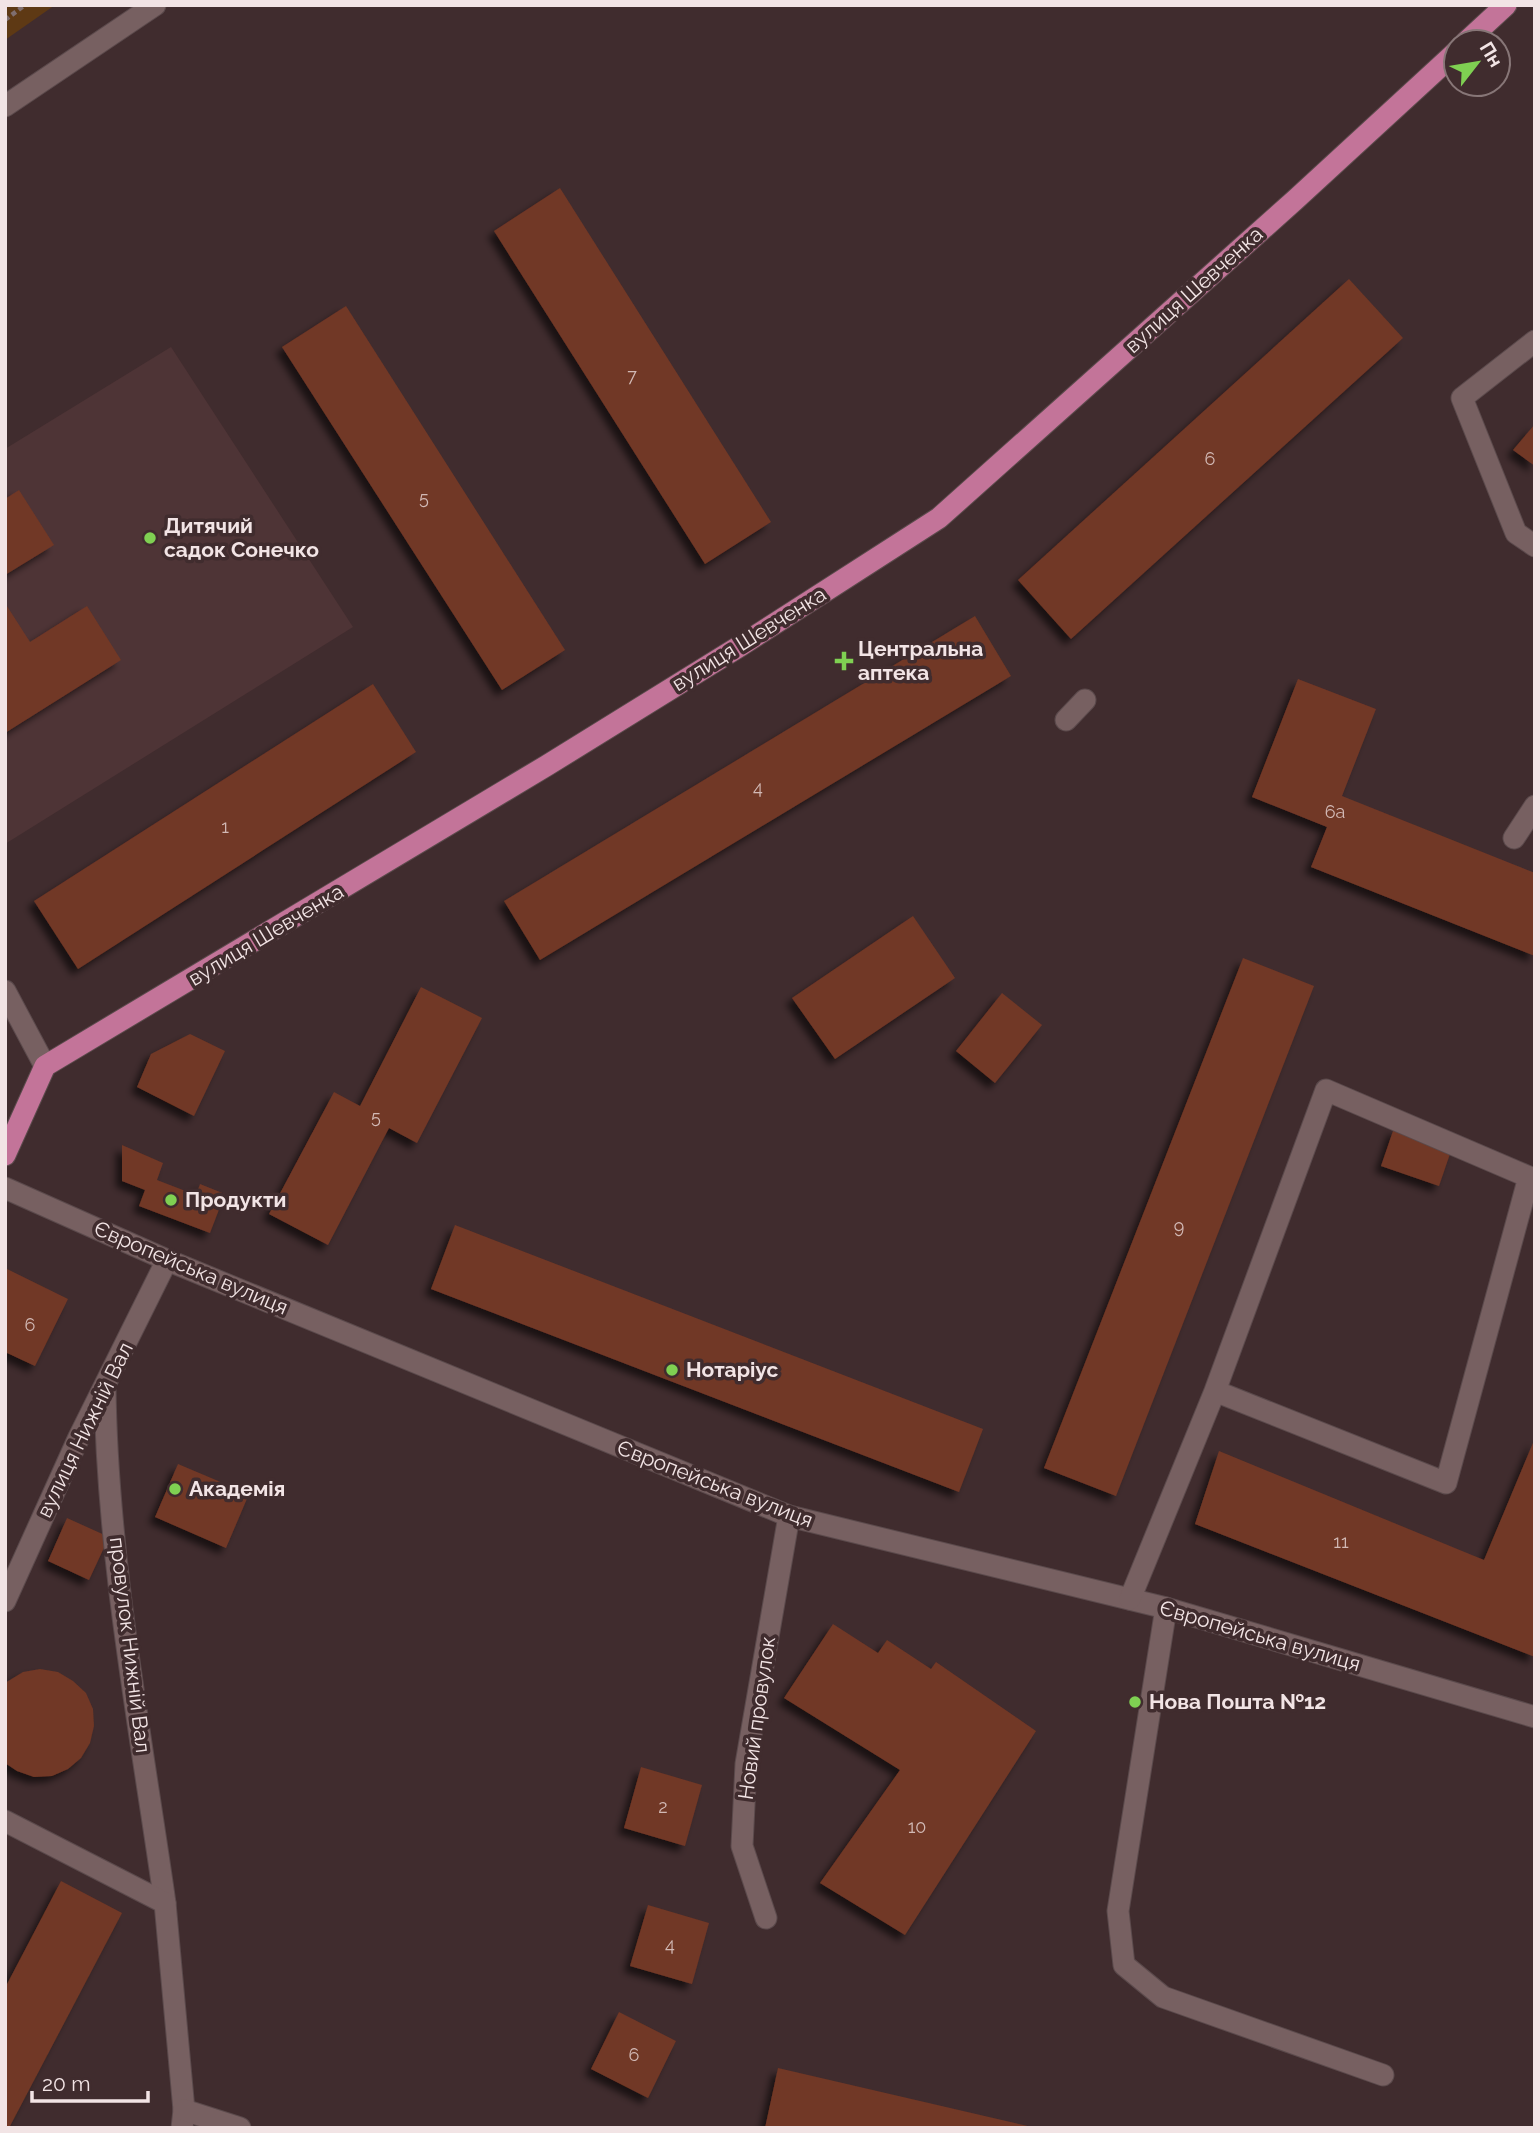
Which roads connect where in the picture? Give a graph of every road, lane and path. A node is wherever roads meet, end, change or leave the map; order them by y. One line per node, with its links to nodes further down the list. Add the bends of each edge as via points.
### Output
1 (25, 5): 4 (path)
2 (155, 5): 7 (street)
3 (1506, 5): 5 (main road)
4 (5, 20)
5 (1481, 28)
6 (1442, 65): 15 (main road, вулиця Шевченка, via 939,518 546,766)
7 (5, 106)
8 (1535, 341): 9 (street, via 1462,398 1516,533)
9 (1535, 546)
10 (1085, 700): 11 (street)
11 (1066, 720)
12 (1535, 806): 13 (street)
13 (1514, 838)
14 (5, 991): 15 (street)
15 (45, 1066): 16 (main road)
16 (5, 1155)
17 (5, 1188): 18 (street, Європейська вулиця)
18 (167, 1260): 19 (street, вулиця Нижній Вал); 21 (street, Європейська вулиця)
19 (106, 1387): 23 (street, вулиця Нижній Вал); 27 (street, провулок Нижній Вал, via 106,1456)
20 (1215, 1391): 20 (street, via 1446,1483 1529,1177 1326,1090); 22 (street)
21 (789, 1517): 22 (street, Європейська вулиця); 28 (street, Новий провулок, via 746,1764 742,1846)
22 (1130, 1599): 24 (street, Європейська вулиця)
23 (5, 1601)
24 (1167, 1608): 25 (street, Європейська вулиця); 29 (street, via 1118,1911 1124,1965 1163,1997)
25 (1535, 1717)
26 (5, 1821): 27 (street)
27 (165, 1903): 30 (street, провулок Нижній Вал)
28 (766, 1918)
29 (1383, 2075)
30 (183, 2119): 31 (street)
31 (240, 2128)

